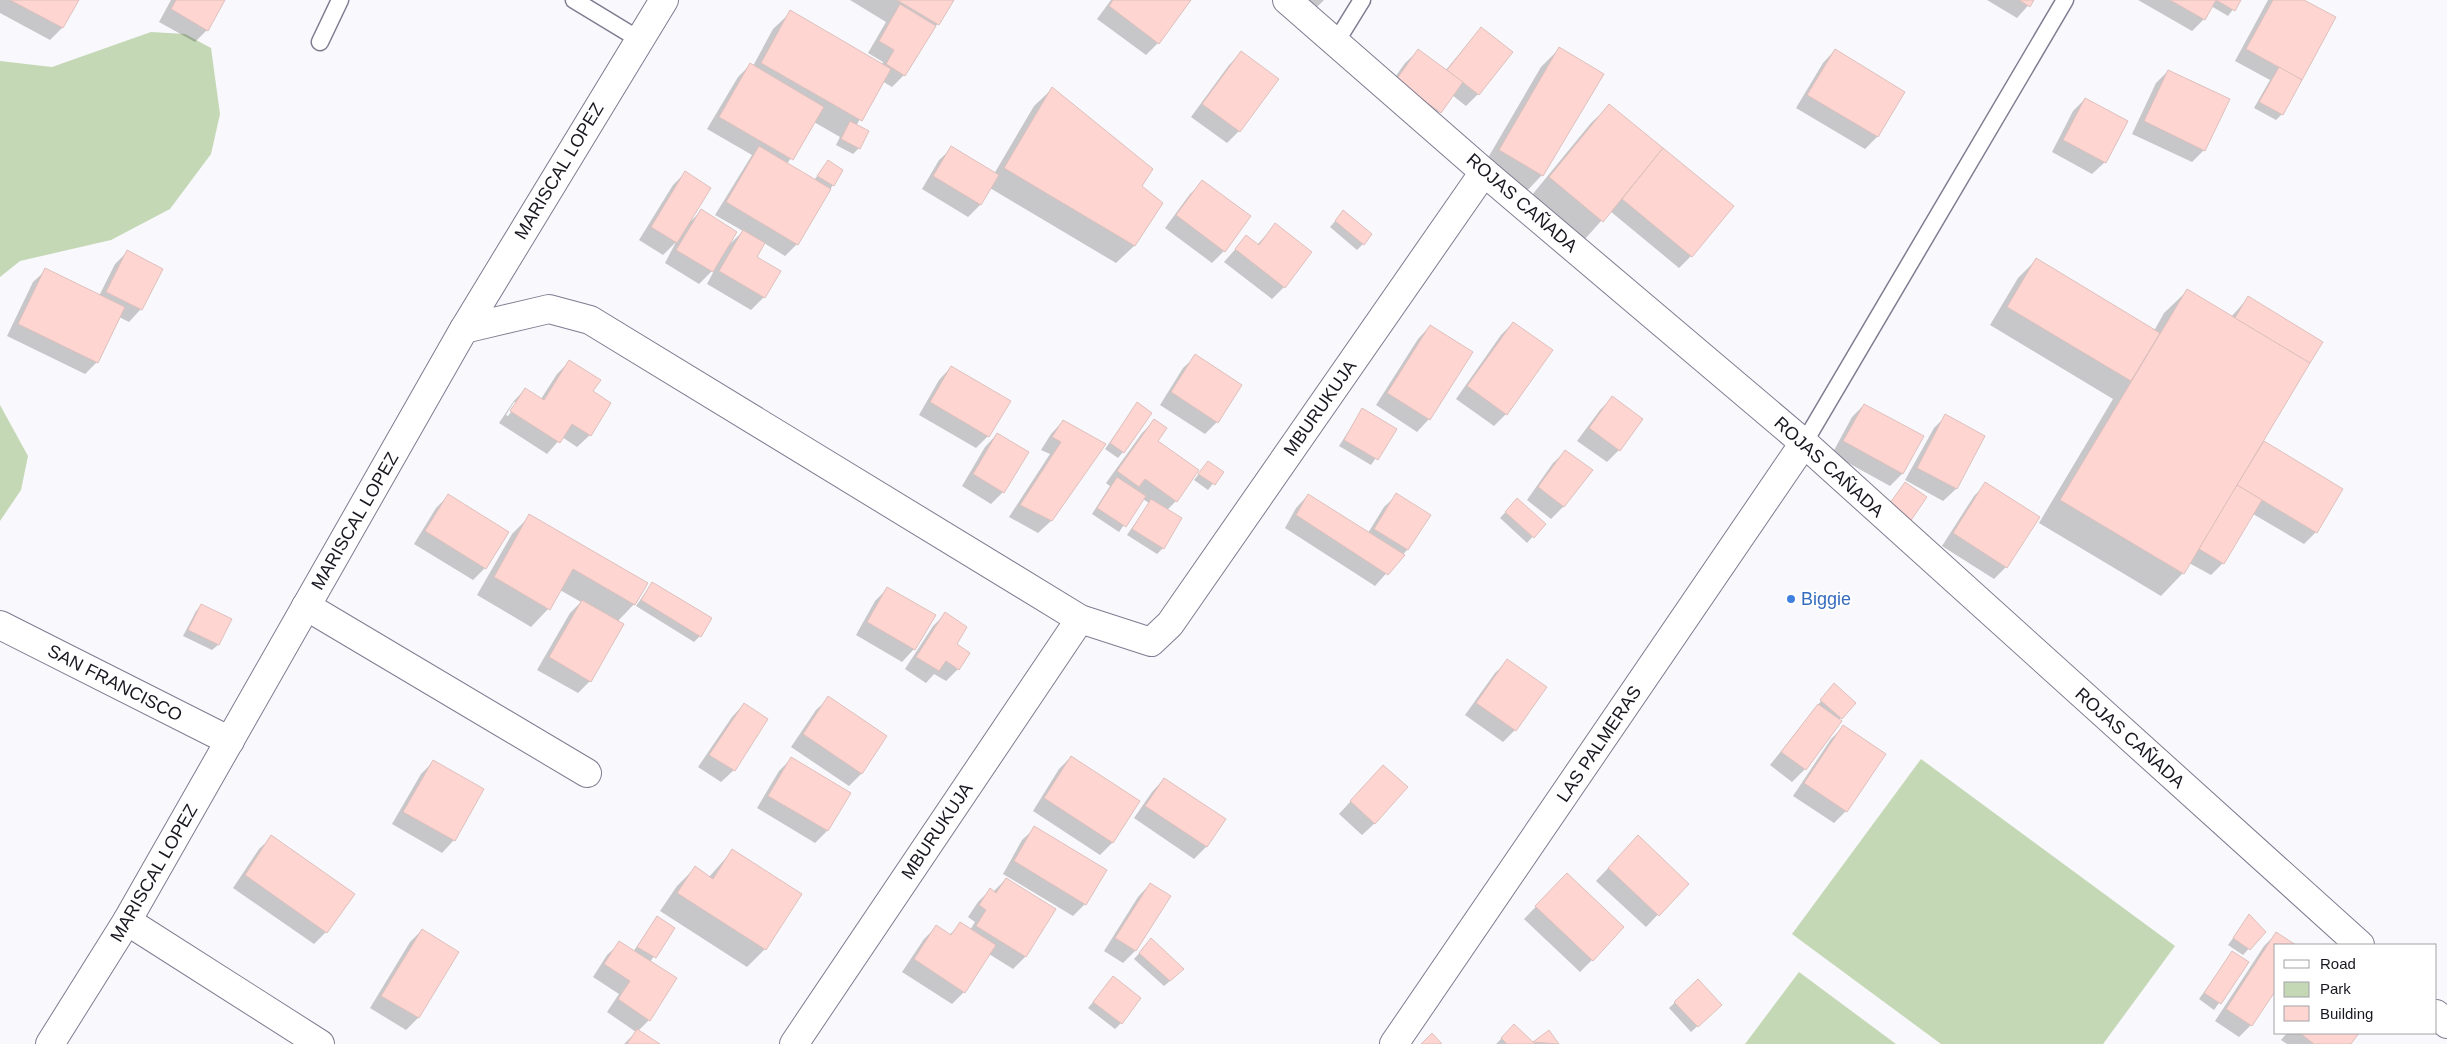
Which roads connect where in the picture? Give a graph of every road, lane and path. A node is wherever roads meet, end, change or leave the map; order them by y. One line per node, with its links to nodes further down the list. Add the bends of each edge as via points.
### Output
1 (340, 0): 8 (lane)
2 (574, 0): 7 (lane)
3 (664, 0): 7 (street, MARISCAL LOPEZ)
4 (1287, 0): 9 (street, ROJAS CAÑADA)
5 (1362, 0): 9 (lane)
6 (2065, 0): 12 (lane)
7 (640, 40): 11 (street, MARISCAL LOPEZ)
8 (320, 42)
9 (1336, 42): 10 (street, ROJAS CAÑADA)
10 (1484, 172): 12 (street, ROJAS CAÑADA); 14 (street, MBURUKUJA, via 1170,624 1152,642)
11 (464, 329): 13 (street, MARISCAL LOPEZ); 14 (street, via 549,309 590,320)
12 (1804, 443): 19 (street, ROJAS CAÑADA); 25 (street, LAS PALMERAS)
13 (306, 606): 16 (street, MARISCAL LOPEZ); 17 (street)
14 (1080, 618): 24 (street, MBURUKUJA)
15 (0, 625): 16 (street, SAN FRANCISCO)
16 (230, 741): 18 (street, MARISCAL LOPEZ)
17 (587, 773)
18 (127, 921): 22 (street, MARISCAL LOPEZ); 23 (street)
19 (2359, 944)
20 (2437, 1015): 21 (street)
21 (2447, 1024)
22 (50, 1044)
23 (320, 1044)
24 (794, 1044)
25 (1394, 1044)

